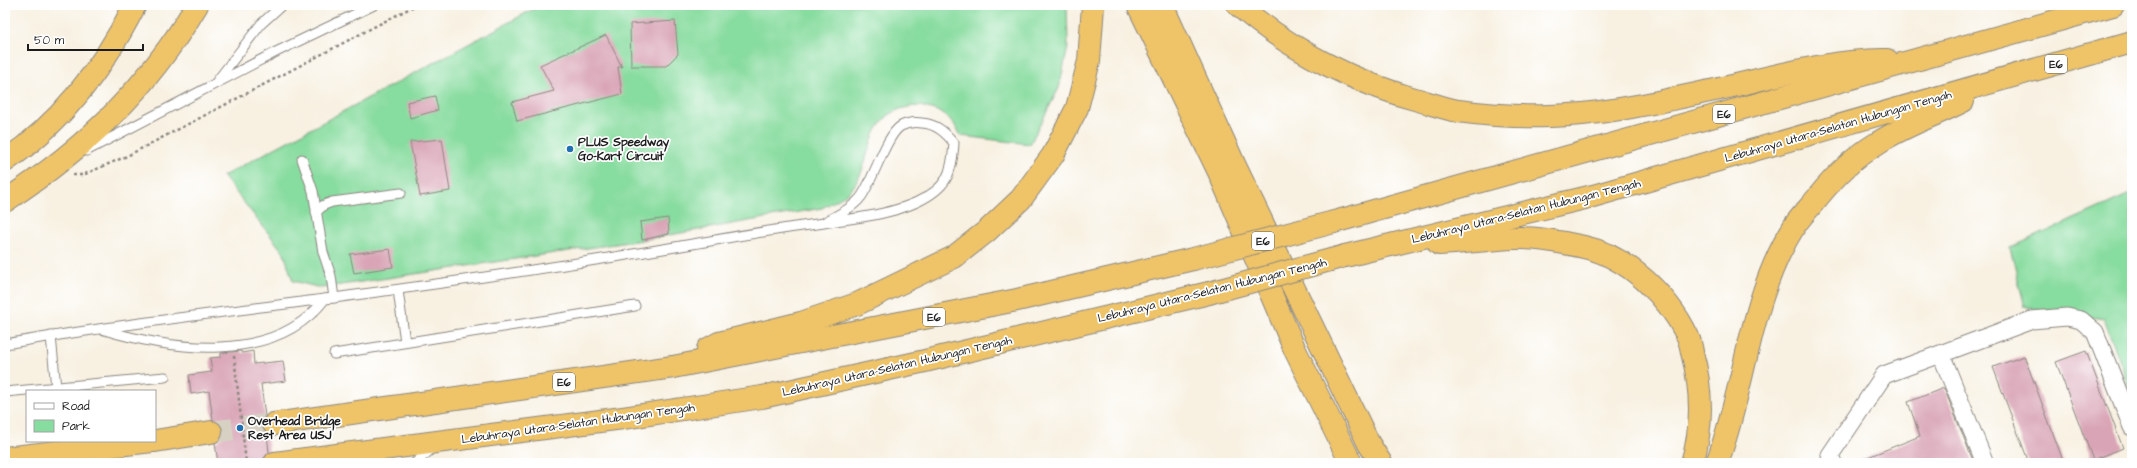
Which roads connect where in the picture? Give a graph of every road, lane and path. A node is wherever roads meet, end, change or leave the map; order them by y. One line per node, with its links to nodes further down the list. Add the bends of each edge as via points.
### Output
1 (135, 5): 16 (highway, via 97,71 70,104 45,130)
2 (197, 5): 17 (highway, via 177,38 148,77 114,113)
3 (282, 5): 14 (lane, via 261,24)
4 (374, 5): 14 (lane)
5 (416, 5): 17 (path, via 127,156 83,175)
6 (1093, 5): 33 (highway, via 1089,61 1077,108 1053,155 1020,199 987,232 954,257 856,304 801,323 719,344)
7 (1138, 5): 50 (highway, via 1219,172 1295,350)
8 (1162, 5): 51 (highway, via 1308,320 1369,444)
9 (1238, 5): 12 (highway, via 1271,31 1333,67 1367,83 1456,111 1504,116 1551,116 1594,112 1677,98 1845,62 1877,59)
10 (2113, 5): 12 (highway, E6)
11 (2132, 42): 13 (highway, Lebuhraya Utara–Selatan Hubungan Tengah / E6)
12 (1917, 60): 33 (highway, E6, bridge, via 1193,259 1017,300)
13 (2004, 78): 22 (highway, Lebuhraya Utara–Selatan Hubungan Tengah / E6, via 1593,196); 53 (highway, via 1947,110 1908,125 1875,144 1844,167 1796,225 1773,267 1760,304 1729,431)
14 (214, 85): 17 (lane, via 72,158)
15 (302, 159): 20 (lane, via 309,176)
16 (5, 161)
17 (43, 176): 19 (highway)
18 (401, 193): 20 (lane, via 332,202)
19 (5, 201)
20 (316, 212): 24 (lane, via 323,252 331,276)
21 (823, 223): 21 (lane, via 859,199 868,187 891,137 900,126 914,122 930,124 946,132 954,143 950,175 940,188 917,202 887,212); 23 (lane, via 592,262)
22 (1395, 244): 44 (highway, Lebuhraya Utara–Selatan Hubungan Tengah / E6, bridge, via 1209,293 762,397); 52 (highway, via 1483,242 1516,238 1544,240 1585,247 1616,259 1642,277 1664,301 1688,335 1698,373 1701,412)
23 (398, 290): 24 (lane); 28 (lane)
24 (329, 299): 26 (lane); 30 (lane, via 305,320 287,330)
25 (635, 306): 28 (lane)
26 (97, 328): 27 (lane); 30 (lane, via 144,342 175,346)
27 (51, 336): 29 (lane); 35 (lane)
28 (405, 342): 31 (lane)
29 (5, 344)
30 (233, 346): 47 (path)
31 (334, 354)
32 (1941, 354): 40 (street, via 2032,320 2067,317 2081,320 2095,332); 46 (street, via 1884,376); 54 (street)
33 (673, 367): 39 (highway, E6)
34 (165, 378): 35 (lane)
35 (56, 388): 37 (lane)
36 (26, 390): 38 (lane)
37 (30, 390)
38 (5, 392)
39 (274, 424)
40 (2132, 427)
41 (211, 432): 42 (highway)
42 (156, 440)
43 (143, 442): 45 (highway)
44 (439, 442): 48 (highway, Lebuhraya Utara–Selatan Hubungan Tengah / E6); 49 (lane)
45 (5, 458)
46 (1831, 459)
47 (246, 463)
48 (276, 463)
49 (415, 463)
50 (1351, 463)
51 (1381, 463)
52 (1692, 463)
53 (1717, 463)
54 (1985, 463)

